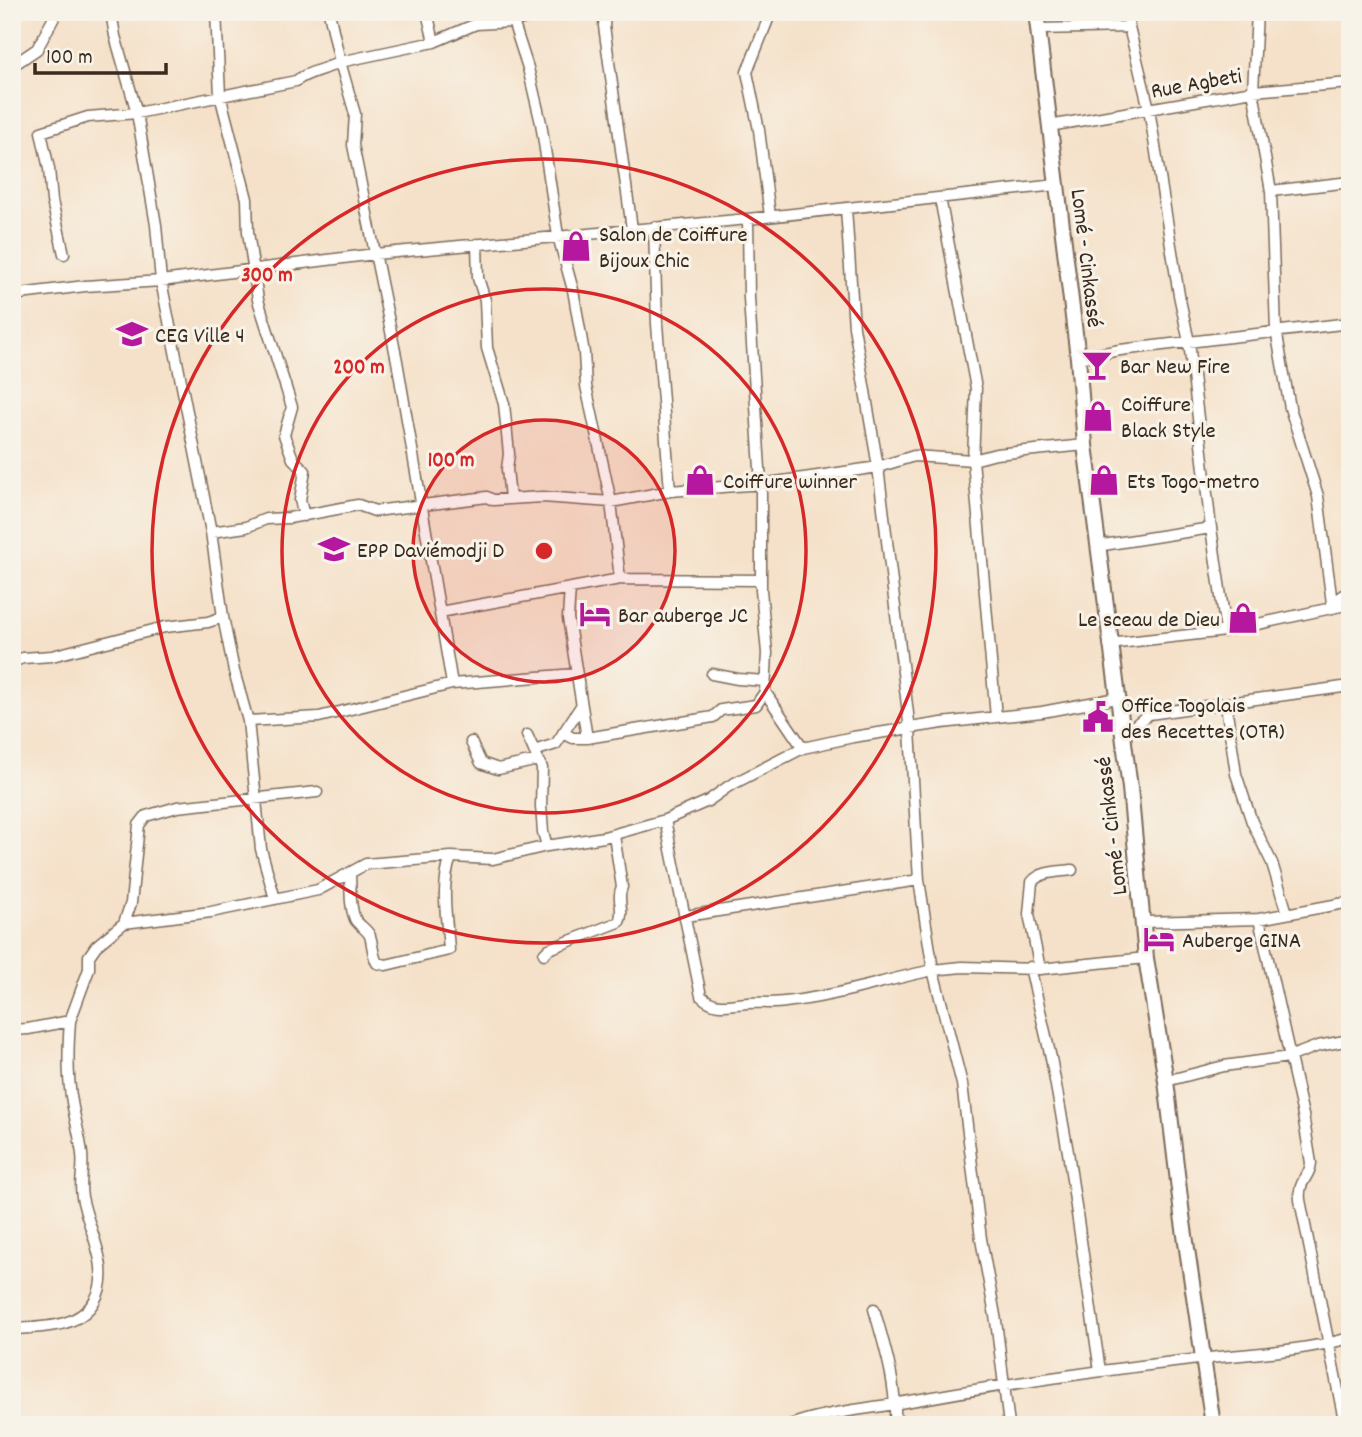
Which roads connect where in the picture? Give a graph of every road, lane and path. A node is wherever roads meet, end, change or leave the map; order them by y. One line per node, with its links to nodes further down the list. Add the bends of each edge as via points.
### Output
1 (57, 12): 17 (street, via 37,49)
2 (111, 12): 24 (street)
3 (216, 12): 22 (street)
4 (329, 12): 18 (street)
5 (427, 12): 15 (street)
6 (545, 12): 12 (street)
7 (605, 12): 34 (street)
8 (771, 12): 31 (street, via 747,72)
9 (1036, 12): 14 (highway, Lomé - Cinkassé)
10 (1128, 12): 13 (street)
11 (1257, 12): 21 (street)
12 (511, 17): 15 (street, via 476,24); 35 (street, via 541,123)
13 (1129, 27): 14 (street); 23 (street)
14 (1038, 30): 25 (highway, Lomé - Cinkassé)
15 (434, 42): 18 (street)
16 (12, 51): 17 (street)
17 (23, 57): 19 (street)
18 (340, 62): 22 (street, via 296,81); 38 (street, via 355,114 353,145)
19 (12, 66)
20 (1350, 83): 21 (street, Rue Agbeti)
21 (1253, 92): 23 (street, Rue Agbeti); 28 (street)
22 (220, 95): 24 (street); 39 (street, via 247,199)
23 (1149, 109): 25 (street, Rue Agbeti); 44 (street)
24 (137, 113): 37 (street, via 88,117 41,132); 40 (street)
25 (1049, 126): 27 (highway, Lomé - Cinkassé)
26 (1350, 182): 28 (street)
27 (1056, 185): 29 (street); 45 (highway, Lomé - Cinkassé)
28 (1271, 191): 43 (street)
29 (940, 198): 30 (street); 47 (street, via 976,388)
30 (846, 208): 31 (street); 48 (street, via 854,327)
31 (770, 216): 32 (street)
32 (748, 219): 33 (street); 49 (street)
33 (654, 227): 34 (street); 50 (street, via 656,324)
34 (632, 229): 35 (street)
35 (558, 236): 36 (street); 52 (street, via 573,290 586,387)
36 (477, 244): 38 (street); 51 (street, via 487,348 504,404)
37 (64, 254)
38 (376, 254): 39 (street); 53 (street)
39 (254, 269): 40 (street); 54 (street, via 258,300 292,407 284,435 293,459 305,471 300,500)
40 (161, 281): 41 (street); 56 (street)
41 (12, 295)
42 (1350, 323): 43 (street)
43 (1276, 330): 44 (street); 63 (street, via 1290,408 1318,496)
44 (1189, 342): 45 (street); 55 (street)
45 (1078, 358): 46 (highway, Lomé - Cinkassé)
46 (1085, 445): 47 (street); 57 (highway, Lomé - Cinkassé)
47 (973, 460): 48 (street, via 914,456); 78 (street)
48 (878, 467): 49 (street); 80 (street)
49 (761, 484): 50 (street); 59 (street)
50 (670, 491): 52 (street)
51 (510, 498): 52 (street); 53 (street)
52 (611, 502): 58 (street)
53 (422, 505): 54 (street, via 375,511 358,505); 64 (street)
54 (304, 516): 56 (street)
55 (1211, 528): 57 (street); 66 (street)
56 (211, 532): 65 (street)
57 (1097, 546): 67 (highway, Lomé - Cinkassé)
58 (620, 579): 59 (street); 60 (street)
59 (761, 580): 71 (street)
60 (570, 588): 64 (street); 69 (street, via 568,618)
61 (1350, 590): 63 (street)
62 (1350, 604): 63 (street)
63 (1332, 606): 66 (street)
64 (440, 612): 72 (street)
65 (223, 617): 68 (street); 79 (street)
66 (1226, 631): 67 (street)
67 (1109, 644): 75 (highway, Lomé - Cinkassé)
68 (12, 662)
69 (575, 674): 72 (street); 77 (street)
70 (712, 674): 71 (street)
71 (765, 681): 74 (street)
72 (452, 684): 79 (street, via 319,716)
73 (1350, 687): 76 (street)
74 (765, 692): 84 (street, via 756,705 721,710 713,717); 86 (street)
75 (1117, 698): 78 (street); 83 (highway, Lomé - Cinkassé)
76 (1226, 705): 83 (street, via 1149,714); 99 (street, via 1236,774)
77 (581, 706): 81 (street); 84 (street)
78 (996, 717): 80 (street)
79 (248, 720): 89 (street)
80 (909, 728): 86 (street); 96 (street)
81 (563, 733): 84 (street); 87 (street, via 556,744)
82 (527, 735): 87 (street)
83 (1122, 736): 102 (highway, Lomé - Cinkassé)
84 (587, 737)
85 (471, 742): 87 (street, via 481,763 498,769)
86 (803, 748): 90 (street)
87 (536, 756): 92 (street, via 542,768)
88 (317, 792): 89 (street)
89 (256, 800): 97 (street, via 261,849); 103 (street, via 177,807 146,816 139,825 131,903)
90 (665, 820): 91 (street); 100 (street)
91 (614, 835): 92 (street); 104 (street, via 622,887 619,922)
92 (547, 846): 93 (street, via 493,859)
93 (451, 857): 95 (street, via 366,864); 95 (street, via 444,896 449,950 386,965 377,963 370,937 356,921)
94 (1072, 870): 106 (street, via 1045,873 1032,883 1029,914)
95 (350, 874): 97 (street, via 318,890)
96 (919, 880): 100 (street); 107 (street)
97 (275, 899): 103 (street)
98 (1350, 902): 99 (street)
99 (1287, 913): 101 (street)
100 (686, 916): 107 (street, via 701,996 710,1004 783,1003)
101 (1259, 919): 102 (street); 111 (street)
102 (1144, 922): 105 (highway, Lomé - Cinkassé)
103 (124, 923): 108 (street, via 89,956 89,969)
104 (544, 954)
105 (1146, 958): 106 (street); 112 (highway, Lomé - Cinkassé)
106 (1035, 968): 107 (street); 118 (street)
107 (933, 970): 119 (street, via 962,1084 986,1278)
108 (70, 1021): 109 (street); 114 (street, via 71,1098 84,1169 81,1196 100,1258 102,1283 94,1302 78,1318)
109 (12, 1030)
110 (1350, 1040): 111 (street)
111 (1289, 1057): 112 (street, via 1224,1066); 116 (street, via 1311,1163 1299,1186 1300,1200)
112 (1166, 1081): 117 (highway, Lomé - Cinkassé)
113 (874, 1309): 120 (street)
114 (12, 1329)
115 (1350, 1338): 116 (street)
116 (1328, 1344): 117 (street); 125 (street)
117 (1202, 1358): 118 (street); 124 (highway, Lomé - Cinkassé)
118 (1100, 1371): 119 (street)
119 (1005, 1386): 120 (street); 123 (street)
120 (897, 1404): 121 (street, via 851,1409); 122 (street)
121 (790, 1425)
122 (895, 1425)
123 (1009, 1425)
124 (1213, 1425)
125 (1345, 1425)

